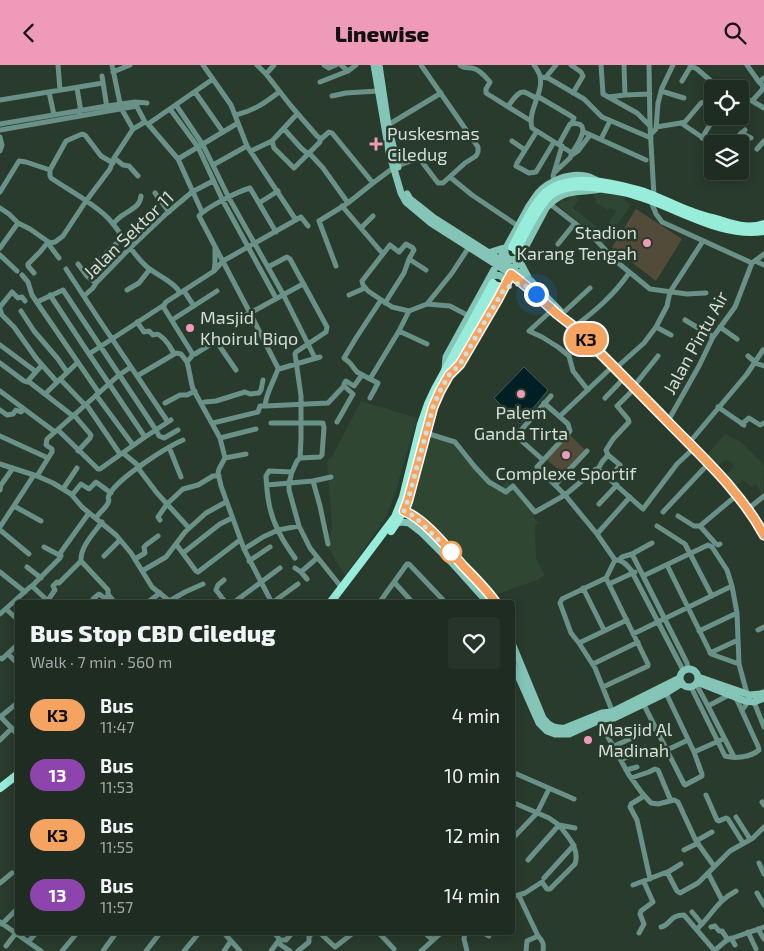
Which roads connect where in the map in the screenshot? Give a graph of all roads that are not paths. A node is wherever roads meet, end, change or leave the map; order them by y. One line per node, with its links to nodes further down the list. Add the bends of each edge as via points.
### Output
1 (58, 65): 37 (street)
2 (112, 65): 24 (street)
3 (130, 65): 24 (street)
4 (203, 65): 30 (street)
5 (257, 65): 26 (street)
6 (274, 65): 26 (street)
7 (324, 65): 8 (street, via 329,68)
8 (336, 65)
9 (341, 65): 25 (street)
10 (356, 65): 25 (street)
11 (374, 65): 38 (street)
12 (379, 65): 74 (street)
13 (422, 65): 43 (street)
14 (460, 65): 59 (street, via 473,68 487,78 490,83 486,93)
15 (534, 65): 28 (street)
16 (556, 65): 28 (street)
17 (571, 65): 44 (street, via 583,76)
18 (601, 65): 49 (street, via 602,92)
19 (624, 65): 46 (street)
20 (649, 65): 45 (street)
21 (673, 65): 39 (street)
22 (691, 65): 31 (street); 32 (street)
23 (747, 65): 34 (street)
24 (113, 71): 58 (street)
25 (348, 71): 33 (street)
26 (266, 74): 42 (street)
27 (102, 76): 35 (street)
28 (543, 77): 44 (street); 48 (street)
29 (764, 78): 34 (street)
30 (213, 79): 41 (street); 66 (street)
31 (710, 80)
32 (682, 81)
33 (320, 82)
34 (759, 82): 53 (street, via 762,90)
35 (103, 83): 36 (street); 60 (street)
36 (77, 87): 37 (street); 63 (street)
37 (60, 90): 40 (street)
38 (378, 91): 47 (street); 105 (street, via 389,152)
39 (661, 91): 50 (street); 77 (street)
40 (50, 92): 51 (street); 65 (street)
41 (195, 92): 57 (street); 82 (street)
42 (279, 92): 64 (street); 66 (street, via 262,105)
43 (440, 93): 74 (street); 108 (street, via 478,149 476,156)
44 (573, 93): 68 (street)
45 (650, 94): 46 (street); 76 (street)
46 (625, 95): 49 (street)
47 (332, 96)
48 (537, 97): 59 (street, via 522,93); 67 (street); 71 (street, via 574,118)
49 (608, 97): 76 (street, via 637,113)
50 (684, 97)
51 (0, 100)
52 (749, 100): 53 (street)
53 (752, 101): 61 (street)
54 (704, 102): 72 (street)
55 (147, 103): 56 (street)
56 (136, 104): 58 (street); 69 (street)
57 (176, 105): 62 (street); 94 (street)
58 (121, 106): 60 (street); 78 (street)
59 (508, 106): 67 (street)
60 (107, 108): 63 (street)
61 (764, 108)
62 (170, 109): 69 (street); 94 (street)
63 (81, 113): 65 (street); 80 (street)
64 (297, 114): 79 (street); 88 (street)
65 (54, 115): 73 (street)
66 (236, 115): 70 (street)
67 (531, 121): 81 (street, via 532,128)
68 (610, 121): 85 (street); 89 (street)
69 (147, 123): 78 (street); 101 (street)
70 (238, 123): 82 (street); 95 (street)
71 (572, 123): 83 (street, via 582,127); 93 (street)
72 (681, 123): 77 (street); 87 (street)
73 (0, 124)
74 (388, 125): 105 (street)
75 (710, 125): 87 (street)
76 (650, 126): 85 (street)
77 (656, 127): 85 (street)
78 (133, 129): 102 (street)
79 (284, 129): 90 (street); 99 (street)
80 (0, 130)
81 (537, 131): 93 (street); 97 (street)
82 (223, 132): 94 (street)
83 (584, 132): 84 (street); 100 (street)
84 (590, 135): 89 (street); 100 (street)
85 (651, 136): 120 (street)
86 (0, 137): 98 (street)
87 (702, 138)
88 (320, 139): 99 (street); 112 (street, via 332,133)
89 (601, 139): 103 (street)
90 (272, 141): 95 (street); 99 (street, via 274,148 294,168)
91 (512, 141): 97 (street)
92 (764, 141): 96 (street)
93 (558, 144): 97 (street, via 532,174 516,166); 100 (street); 109 (street)
94 (200, 146): 101 (street); 104 (street); 110 (street)
95 (249, 149): 104 (street); 114 (street)
96 (757, 149)
97 (525, 150)
98 (0, 151)
99 (308, 154): 125 (street, via 322,168)
100 (572, 154): 109 (street)
101 (178, 159): 116 (street)
102 (114, 160): 106 (street, via 101,156 82,134 66,141); 107 (street, via 129,166); 121 (street)
103 (646, 160)
104 (213, 165): 119 (street)
105 (395, 167): 108 (street, via 419,158 438,183); 112 (street); 131 (street, via 410,199)
106 (50, 170): 115 (street, via 19,161); 121 (street, via 51,178)
107 (138, 176)
108 (450, 177): 136 (street)
109 (554, 177): 111 (street, via 578,175); 136 (street, via 538,193)
110 (213, 181): 116 (street, Jalan Sektor 11); 122 (street)
111 (597, 181): 120 (main road, via 638,190); 150 (main road, via 570,182 551,189 536,204)
112 (373, 183): 125 (street)
113 (602, 189): 120 (main road); 124 (street, via 572,192); 150 (main road, via 572,187 552,194)
114 (278, 191): 123 (street); 130 (street)
115 (0, 192)
116 (192, 192): 127 (street, Jalan Sektor 11); 128 (street)
117 (155, 193): 127 (street)
118 (141, 196): 134 (street, via 137,206)
119 (229, 198): 122 (street); 123 (street, via 250,188); 143 (street)
120 (653, 199): 138 (main road, via 691,215); 141 (street, via 656,214 662,222)
121 (86, 201): 134 (street); 142 (street, via 63,235 55,242)
122 (223, 201): 128 (street); 146 (street)
123 (259, 203): 139 (street)
124 (550, 204): 133 (street); 150 (street)
125 (345, 205): 137 (street); 161 (street, via 319,221)
126 (0, 209): 132 (street)
127 (169, 212): 149 (street, Jalan Sektor 11)
128 (202, 212): 145 (street, via 199,218)
129 (373, 216): 137 (street)
130 (296, 220): 135 (street, via 302,217); 139 (street)
131 (433, 221): 147 (street); 151 (street)
132 (18, 223): 142 (street); 148 (street)
133 (575, 223): 144 (street); 171 (street)
134 (113, 224): 140 (street)
135 (308, 226)
136 (518, 226): 150 (street)
137 (361, 228): 152 (street)
138 (763, 229)
139 (276, 232): 143 (street)
140 (122, 238): 149 (street); 162 (street)
141 (703, 241): 158 (street); 183 (street)
142 (49, 242): 155 (street); 170 (street, via 28,264)
143 (255, 244): 146 (street); 163 (street)
144 (558, 244)
145 (215, 245): 157 (street); 168 (street)
146 (248, 247): 157 (street); 189 (street)
147 (469, 247): 173 (street, via 490,265); 193 (street)
148 (0, 248)
149 (130, 248): 165 (street); 175 (street, Jalan Sektor 11)
150 (512, 251): 151 (street); 169 (street); 173 (street); 174 (street)
151 (488, 253): 173 (street)
152 (383, 254): 156 (street, via 390,245 399,252 406,244 414,250); 178 (street, via 362,281)
153 (764, 254): 158 (street, Jalan Pintu Air)
154 (0, 255): 167 (street)
155 (59, 258)
156 (409, 259): 166 (street); 191 (street, via 404,273)
157 (223, 261): 168 (street); 200 (street)
158 (753, 262): 160 (street); 209 (street, Jalan Pintu Air, via 734,307)
159 (78, 264): 175 (street)
160 (764, 265)
161 (336, 266)
162 (92, 267)
163 (268, 267): 176 (street, via 286,257); 185 (street)
164 (66, 269): 188 (street)
165 (150, 269): 180 (street, via 139,283); 181 (street)
166 (426, 270)
167 (18, 271)
168 (214, 271): 181 (street)
169 (512, 272): 173 (street); 173 (street); 174 (street); 177 (street)
170 (34, 273)
171 (629, 273): 183 (street, via 650,289); 207 (street, via 603,303)
172 (22, 275): 192 (street)
173 (498, 277): 177 (street); 201 (street); 237 (main road)
174 (531, 281): 202 (street)
175 (96, 283): 188 (street, Jalan Sektor 11)
176 (304, 283): 185 (street); 215 (street, via 327,327 326,332)
177 (523, 284): 196 (street)
178 (365, 288): 187 (street); 191 (street)
179 (590, 288): 202 (street)
180 (127, 290)
181 (182, 291): 194 (street); 195 (street)
182 (217, 291): 195 (street)
183 (670, 292): 184 (street); 208 (street, via 667,307)
184 (706, 293)
185 (283, 294): 189 (street); 215 (street)
186 (50, 295): 192 (street); 218 (street, via 64,291); 220 (street)
187 (349, 295)
188 (84, 296): 213 (street)
189 (276, 298): 200 (street)
190 (25, 301): 199 (street, via 12,292)
191 (383, 301): 198 (street); 240 (street, via 344,358)
192 (36, 302): 225 (street)
193 (426, 304): 198 (street); 201 (street, via 450,306)
194 (164, 305): 203 (street); 205 (street)
195 (194, 306): 203 (street)
196 (552, 309): 202 (street); 250 (street, via 529,331 569,356 573,371)
197 (21, 311): 238 (street)
198 (409, 311): 210 (street)
199 (1, 312): 230 (street)
200 (250, 313): 206 (street); 234 (street)
201 (469, 316): 237 (street, via 446,357)
202 (563, 316): 207 (street)
203 (172, 320): 222 (street)
204 (685, 320): 212 (street)
205 (136, 322): 213 (street); 221 (street, via 144,332 160,334)
206 (231, 322)
207 (574, 327): 233 (street)
208 (656, 327): 211 (street); 233 (street, via 644,343)
209 (720, 327): 212 (street, Jalan Pintu Air); 214 (street)
210 (399, 331): 216 (street); 243 (street)
211 (671, 335)
212 (713, 337): 269 (street, Jalan Pintu Air)
213 (112, 339): 218 (street); 232 (street)
214 (737, 339)
215 (308, 344): 229 (street, via 296,353); 229 (street, via 318,357)
216 (426, 344)
217 (0, 345): 236 (street)
218 (101, 346): 220 (street); 239 (street)
219 (763, 350): 227 (street)
220 (88, 354): 247 (street)
221 (174, 354): 226 (street, via 181,354); 241 (street)
222 (192, 354): 226 (street); 235 (street, via 216,341)
223 (658, 356): 249 (street)
224 (748, 356): 227 (street)
225 (78, 362): 238 (street); 254 (street)
226 (187, 362): 252 (street)
227 (755, 362): 231 (street); 264 (street)
228 (0, 364): 246 (street)
229 (296, 364): 234 (street); 262 (street)
230 (42, 365): 236 (street); 244 (street)
231 (764, 366)
232 (131, 367): 239 (street); 241 (street)
233 (614, 367): 242 (street); 250 (street)
234 (278, 369): 263 (street)
235 (236, 370)
236 (36, 371): 246 (street)
237 (447, 372): 279 (main road); 326 (main road, via 428,404 421,424)
238 (67, 373): 244 (street)
239 (119, 375): 247 (street); 276 (street)
240 (362, 375): 243 (street); 248 (street, via 354,385 346,381)
241 (137, 376): 276 (street, via 169,421)
242 (625, 377): 249 (street); 257 (street)
243 (370, 379): 256 (street, via 378,383)
244 (59, 380): 253 (street); 261 (street)
245 (263, 380): 259 (street, via 259,393 245,392)
246 (28, 381): 253 (street)
247 (109, 384): 254 (street); 281 (street)
248 (344, 386): 262 (street, via 328,403); 273 (street, via 353,394)
249 (635, 387): 269 (street); 291 (street, via 617,407 629,422 610,443 606,450)
250 (588, 390): 268 (street)
251 (0, 391): 265 (street)
252 (195, 391): 258 (street); 259 (street)
253 (45, 394): 267 (street)
254 (97, 394): 261 (street); 284 (street)
255 (551, 395): 260 (street)
256 (370, 398)
257 (605, 398)
258 (165, 403)
259 (199, 403): 270 (street)
260 (544, 403): 268 (street); 295 (street, via 516,436)
261 (85, 404): 267 (street); 289 (street)
262 (302, 405): 263 (street); 272 (street)
263 (265, 406): 270 (street, via 260,406 258,412)
264 (718, 407): 274 (street, via 743,425 749,418 760,425); 285 (street)
265 (24, 409): 266 (street, via 8,415); 278 (street)
266 (0, 410)
267 (74, 415): 278 (street); 287 (street, via 91,435)
268 (560, 416): 295 (street, via 570,431)
269 (668, 421): 285 (street)
270 (213, 423): 282 (street)
271 (270, 423): 272 (street)
272 (301, 423): 294 (street); 294 (street, via 323,423 324,431 322,455)
273 (337, 423)
274 (764, 423)
275 (256, 429): 282 (street)
276 (156, 430): 277 (street, via 162,438); 281 (street)
277 (178, 430)
278 (56, 431): 287 (street); 292 (street, via 46,441 52,450)
279 (426, 433): 317 (street, via 455,443 489,482 506,491 513,486 535,512); 326 (main road, via 408,500)
280 (0, 437): 292 (street)
281 (144, 437): 284 (street)
282 (220, 438): 293 (street)
283 (183, 440): 286 (street)
284 (133, 445): 289 (street)
285 (691, 445): 296 (street); 320 (street, via 643,509)
286 (169, 447): 298 (street); 305 (street)
287 (78, 451): 289 (street, via 99,469)
288 (588, 451): 311 (street)
289 (121, 453): 298 (street)
290 (246, 454): 293 (street)
291 (608, 455): 301 (street); 307 (street, via 620,465)
292 (48, 458): 303 (street)
293 (225, 458): 304 (street)
294 (300, 458): 302 (street)
295 (543, 460): 317 (street, via 537,467)
296 (709, 463): 318 (street); 327 (street)
297 (0, 464): 300 (street)
298 (139, 467): 315 (street); 322 (street)
299 (77, 468): 313 (street)
300 (13, 469): 303 (street); 314 (street)
301 (598, 469): 307 (street); 317 (street)
302 (292, 472): 309 (street); 310 (street, via 270,471)
303 (36, 475): 313 (street); 324 (street)
304 (219, 476): 321 (street); 322 (street, via 183,489)
305 (181, 477)
306 (331, 477): 308 (street)
307 (609, 479): 312 (street)
308 (313, 481): 309 (street); 349 (street)
309 (289, 483): 310 (street); 336 (street)
310 (266, 485): 341 (street)
311 (556, 485)
312 (617, 485): 320 (street); 323 (street)
313 (63, 489): 316 (street)
314 (0, 490)
315 (111, 493): 316 (street, via 96,482 89,489 81,484); 331 (street, via 108,503)
316 (72, 495): 328 (street)
317 (565, 495): 342 (street)
318 (737, 495): 325 (street); 338 (street)
319 (764, 496): 325 (street)
320 (630, 497): 342 (street)
321 (226, 502): 330 (street); 340 (street)
322 (167, 504): 332 (street, via 158,517); 340 (street)
323 (598, 504)
324 (14, 505): 333 (street); 339 (street)
325 (748, 509): 343 (street)
326 (401, 510): 335 (main road); 354 (street, via 414,516); 388 (main road)
327 (663, 512)
328 (89, 513): 331 (street); 360 (street, via 61,551)
329 (678, 516): 338 (street, via 696,527)
330 (232, 517): 346 (street); 355 (street)
331 (96, 518): 334 (street)
332 (160, 520)
333 (41, 521)
334 (102, 522): 345 (street); 365 (street, via 82,552)
335 (397, 523): 354 (street, via 414,526); 408 (main road)
336 (299, 526): 341 (street); 362 (street)
337 (657, 526): 358 (street, via 684,542)
338 (700, 526): 350 (street, via 715,543)
339 (0, 527): 356 (street)
340 (189, 528): 348 (street)
341 (278, 531): 353 (street); 361 (street)
342 (597, 534): 364 (street)
343 (764, 535)
344 (158, 536): 363 (street)
345 (120, 540): 359 (street); 363 (street)
346 (240, 540): 353 (street); 355 (street, via 198,572)
347 (652, 543): 357 (street)
348 (176, 544): 355 (street); 372 (street, via 166,557)
349 (328, 544)
350 (720, 544)
351 (44, 547): 360 (street)
352 (270, 547): 366 (street)
353 (244, 549): 366 (street)
354 (445, 551): 412 (street); 413 (street)
355 (183, 553)
356 (29, 554)
357 (632, 554): 364 (street); 371 (street)
358 (691, 554): 367 (street); 387 (street, via 708,545 712,547 727,570); 393 (street)
359 (104, 556)
360 (61, 557): 377 (street)
361 (295, 558)
362 (317, 558): 374 (street); 388 (street)
363 (135, 559): 372 (street)
364 (617, 560): 375 (street, via 627,564); 378 (street)
365 (81, 561): 392 (street); 397 (street, via 53,586 55,590)
366 (249, 561): 381 (street)
367 (667, 565): 376 (street); 414 (street)
368 (27, 567): 377 (street)
369 (280, 568): 381 (street)
370 (295, 568): 374 (street)
371 (640, 570): 375 (street); 376 (street)
372 (142, 571): 391 (street)
373 (0, 572): 390 (street)
374 (301, 572): 379 (street)
375 (633, 573): 385 (street); 421 (street)
376 (643, 576): 419 (street)
377 (41, 577): 386 (street)
378 (606, 578): 385 (street); 389 (street)
379 (307, 579)
380 (224, 580): 403 (street, via 216,590)
381 (260, 582): 404 (street); 405 (street)
382 (394, 582): 409 (street); 410 (street); 411 (street, via 409,564)
383 (203, 584): 402 (street)
384 (298, 584): 406 (street)
385 (609, 584): 420 (street)
386 (32, 586): 390 (street); 396 (street)
387 (732, 586): 393 (street); 416 (street)
388 (342, 588): 407 (main road)
389 (583, 588): 422 (street); 427 (street, via 560,603 567,625)
390 (25, 591): 395 (street)
391 (160, 593): 400 (street); 401 (street)
392 (109, 595): 398 (street, via 104,598 99,594); 399 (street)
393 (712, 596): 414 (street)
394 (15, 600): 415 (street)
395 (16, 600)
396 (48, 600)
397 (50, 600)
398 (92, 600)
399 (113, 600)
400 (151, 600)
401 (170, 600)
402 (173, 600)
403 (224, 600)
404 (237, 600)
405 (270, 600)
406 (276, 600)
407 (332, 600)
408 (339, 600)
409 (381, 600)
410 (408, 600)
411 (443, 600)
412 (486, 600)
413 (493, 600)
414 (688, 608): 419 (street); 423 (street)
415 (6, 609): 417 (street); 418 (street)
416 (737, 613): 423 (street); 425 (street)
417 (0, 614)
418 (15, 617)
419 (664, 619): 421 (street); 437 (street, via 687,663)
420 (627, 620): 422 (street); 424 (street)
421 (658, 622): 424 (street); 437 (street)
422 (604, 630): 427 (street)
423 (699, 631): 430 (street)
424 (634, 634): 426 (street)
425 (738, 640): 430 (street); 435 (street)
426 (638, 642): 434 (street); 440 (street, via 648,666)
427 (579, 643): 434 (street)
428 (15, 647): 431 (street)
429 (515, 650): 453 (street, via 543,718 552,727 565,728)
430 (710, 653): 435 (street)
431 (8, 654): 432 (street); 433 (street)
432 (1, 659)
433 (15, 661)
434 (593, 664): 440 (street)
435 (739, 664): 445 (street)
436 (515, 669): 453 (street, via 539,723 547,731 560,735 569,733)
437 (686, 669): 438 (street, via 681,674); 439 (street, via 696,671)
438 (681, 681): 439 (street, via 686,687); 441 (street); 447 (street)
439 (696, 683): 443 (street); 445 (street); 449 (street); 461 (street)
440 (603, 687): 451 (street)
441 (666, 693): 447 (street); 460 (street)
442 (764, 693): 445 (street)
443 (728, 695): 444 (street); 449 (street)
444 (736, 698): 445 (street); 450 (street)
445 (751, 698): 446 (street); 450 (street); 454 (street)
446 (764, 698)
447 (642, 701): 451 (street); 456 (street)
448 (15, 705): 452 (street)
449 (708, 706): 458 (street)
450 (742, 710): 466 (street, via 759,750 754,754)
451 (611, 715): 453 (street); 462 (street, via 608,735)
452 (0, 716): 455 (street)
453 (602, 716)
454 (764, 727)
455 (12, 728): 457 (street); 459 (street)
456 (654, 728): 462 (street); 464 (street)
457 (15, 732)
458 (725, 739): 461 (street); 466 (street)
459 (0, 740)
460 (688, 740): 464 (street); 465 (street)
461 (718, 741): 465 (street); 466 (street, via 725,756)
462 (614, 746): 467 (street)
463 (645, 748): 467 (street)
464 (667, 750): 465 (street, via 685,785 702,776)
465 (694, 752)
466 (734, 757)
467 (621, 760): 469 (street)
468 (637, 767): 469 (street)
469 (626, 770): 471 (street)
470 (515, 773): 475 (street)
471 (631, 778): 478 (street); 480 (street, via 658,770)
472 (15, 781): 474 (main road)
473 (15, 782): 476 (main road)
474 (0, 788)
475 (549, 789): 479 (street); 482 (street)
476 (0, 794)
477 (706, 795): 491 (street, via 717,819 728,819)
478 (644, 796): 480 (street, via 652,803); 503 (street, via 630,807 637,820)
479 (574, 799)
480 (671, 801): 490 (street, via 678,802)
481 (515, 804): 482 (street)
482 (537, 813): 484 (street); 488 (street)
483 (736, 817): 489 (street)
484 (559, 825): 486 (street); 492 (street); 494 (street)
485 (764, 827): 489 (street)
486 (575, 828)
487 (712, 832): 490 (street)
488 (515, 836)
489 (750, 839): 491 (street)
490 (697, 842): 493 (street); 497 (street)
491 (743, 843): 497 (street)
492 (574, 845): 502 (street); 509 (street, via 576,862 552,888 548,889 542,882)
493 (684, 850)
494 (528, 860)
495 (759, 863): 501 (street)
496 (681, 864): 498 (street)
497 (714, 866): 500 (street)
498 (668, 872): 500 (street, via 679,893 698,883); 503 (street)
499 (12, 873): 504 (street)
500 (708, 873): 511 (street)
501 (764, 874)
502 (544, 878)
503 (650, 879): 505 (street)
504 (1, 881)
505 (644, 881): 506 (street); 523 (street, via 653,902 640,911 644,923)
506 (634, 885)
507 (736, 891): 511 (street)
508 (756, 893): 512 (street)
509 (519, 895): 510 (street); 541 (street)
510 (515, 896)
511 (722, 900): 516 (street)
512 (764, 905)
513 (15, 911): 515 (street)
514 (692, 912): 516 (street)
515 (1, 923): 521 (street)
516 (702, 924): 520 (street)
517 (661, 927): 520 (street, via 682,914)
518 (711, 927): 542 (street, via 715,926)
519 (761, 928): 522 (street); 543 (street)
520 (697, 929): 552 (street)
521 (15, 932)
522 (748, 932): 542 (street); 551 (street)
523 (639, 933)
524 (15, 934): 549 (street)
525 (19, 935): 547 (street)
526 (34, 935): 547 (street)
527 (75, 935): 554 (street)
528 (115, 935): 555 (street)
529 (158, 935): 556 (street)
530 (197, 935): 557 (street)
531 (226, 935): 545 (street)
532 (276, 935): 546 (street)
533 (290, 935): 546 (street)
534 (310, 935): 562 (street, via 310,942)
535 (322, 935): 536 (street, via 335,947)
536 (350, 935)
537 (381, 935): 550 (street)
538 (427, 935): 544 (street)
539 (439, 935): 544 (street)
540 (465, 935): 564 (street)
541 (538, 936): 565 (street, via 527,941); 566 (street, via 544,943)
542 (729, 939): 548 (street); 552 (street)
543 (764, 939)
544 (433, 940): 563 (street)
545 (231, 941): 558 (street); 559 (street)
546 (279, 941): 560 (street); 561 (street)
547 (28, 942): 553 (street)
548 (735, 945)
549 (6, 946)
550 (394, 949)
551 (756, 949)
552 (714, 950)
553 (41, 951)
554 (62, 951)
555 (103, 951)
556 (146, 951)
557 (184, 951)
558 (224, 951)
559 (240, 951)
560 (272, 951)
561 (290, 951)
562 (298, 951)
563 (421, 951)
564 (467, 951)
565 (526, 951)
566 (543, 951)

